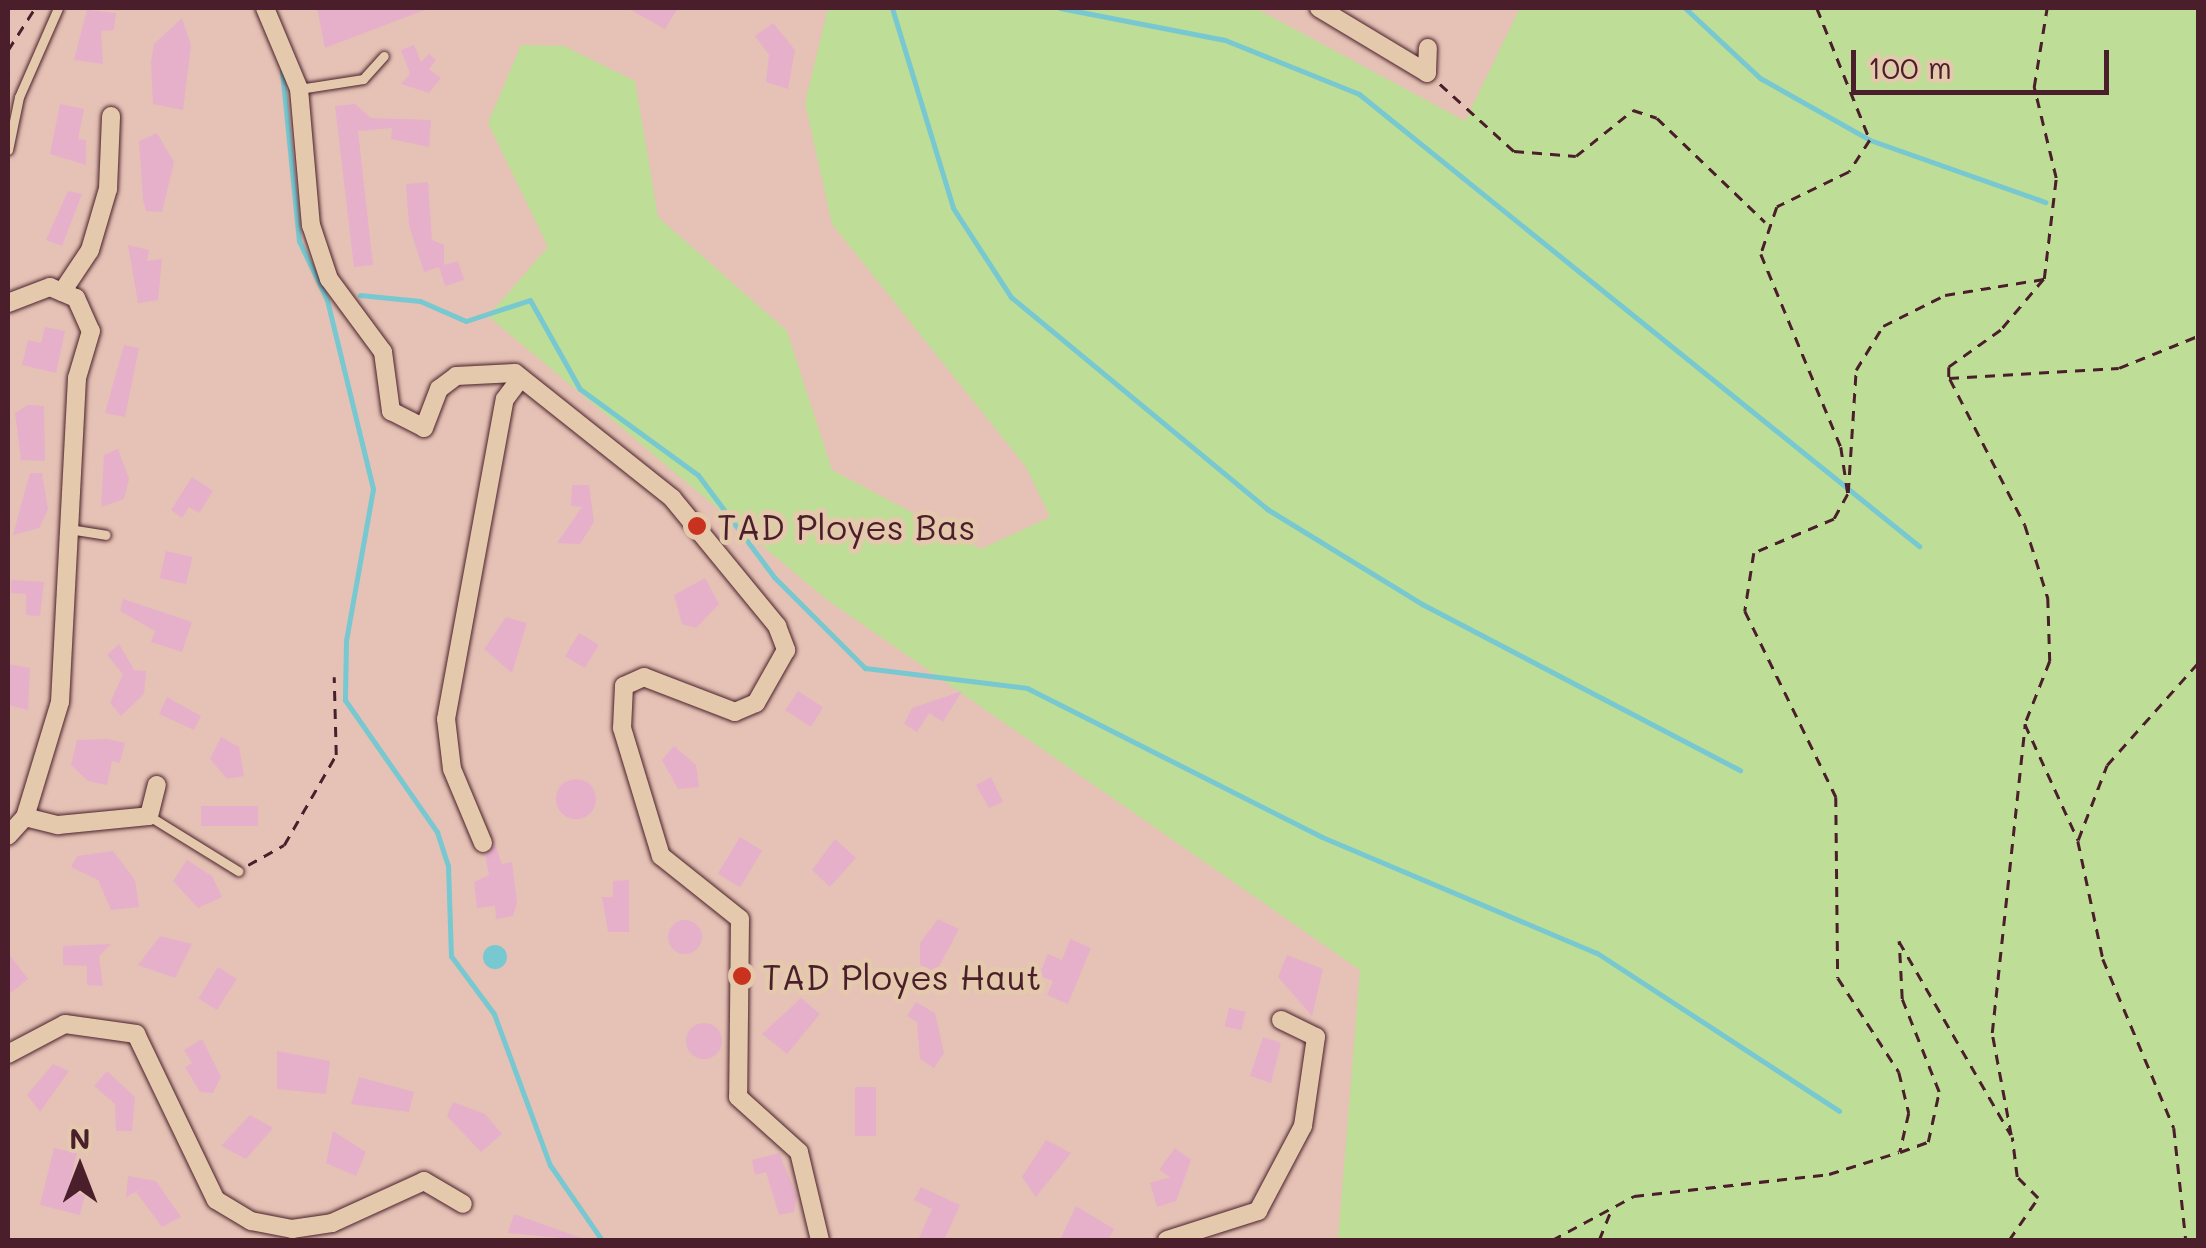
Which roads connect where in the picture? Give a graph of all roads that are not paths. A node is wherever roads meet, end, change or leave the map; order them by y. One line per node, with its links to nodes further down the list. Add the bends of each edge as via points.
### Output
1 (58, 8): 8 (lane, via 19,97)
2 (265, 8): 6 (street)
3 (1319, 8): 4 (street, via 1427,73)
4 (1428, 48)
5 (384, 56): 6 (lane, via 362,78)
6 (299, 89): 11 (street, via 311,226 329,279 383,352 391,412 424,428 439,389 456,376 504,370)
7 (111, 116): 9 (street, via 108,189 90,250)
8 (8, 150)
9 (62, 292): 10 (street, via 50,287); 12 (street, via 76,298 91,331 76,378)
10 (8, 303)
11 (520, 379): 18 (street, via 506,398 446,719 452,769); 23 (street, via 672,498 776,626 786,650 756,702 735,712 644,677 624,686 622,728 662,856 740,919 738,1097 799,1152)
12 (75, 530): 13 (lane); 16 (street, via 60,702)
13 (106, 535)
14 (156, 785): 15 (street)
15 (149, 816): 16 (street, via 58,825); 19 (lane)
16 (25, 817): 17 (street)
17 (8, 836)
18 (483, 843)
19 (238, 871)
20 (1281, 1020): 24 (street, via 1316,1036 1302,1126 1285,1160 1258,1211)
21 (8, 1054): 22 (street, via 65,1024 136,1034 216,1200 251,1220 292,1230 332,1223 424,1181)
22 (463, 1204)
23 (820, 1240)
24 (1167, 1240)

